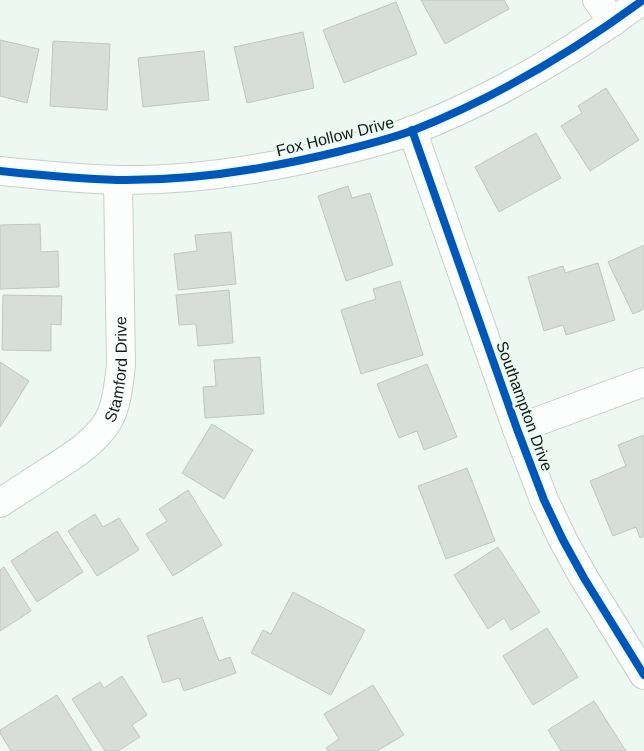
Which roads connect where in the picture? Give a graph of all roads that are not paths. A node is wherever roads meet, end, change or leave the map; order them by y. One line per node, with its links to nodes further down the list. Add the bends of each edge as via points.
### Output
1 (597, 0): 3 (street)
2 (643, 0): 3 (street, Fox Hollow Drive)
3 (613, 22): 4 (street, Fox Hollow Drive, via 515,83)
4 (412, 130): 6 (street, Fox Hollow Drive, via 277,166 171,179); 8 (street, Southampton Drive)
5 (0, 171): 6 (street, Fox Hollow Drive)
6 (118, 180): 9 (street, Stamford Drive, via 121,365 109,420 82,449)
7 (644, 382): 8 (street)
8 (518, 428): 10 (street, Southampton Drive, via 544,500 563,540)
9 (0, 503)
10 (644, 675)

